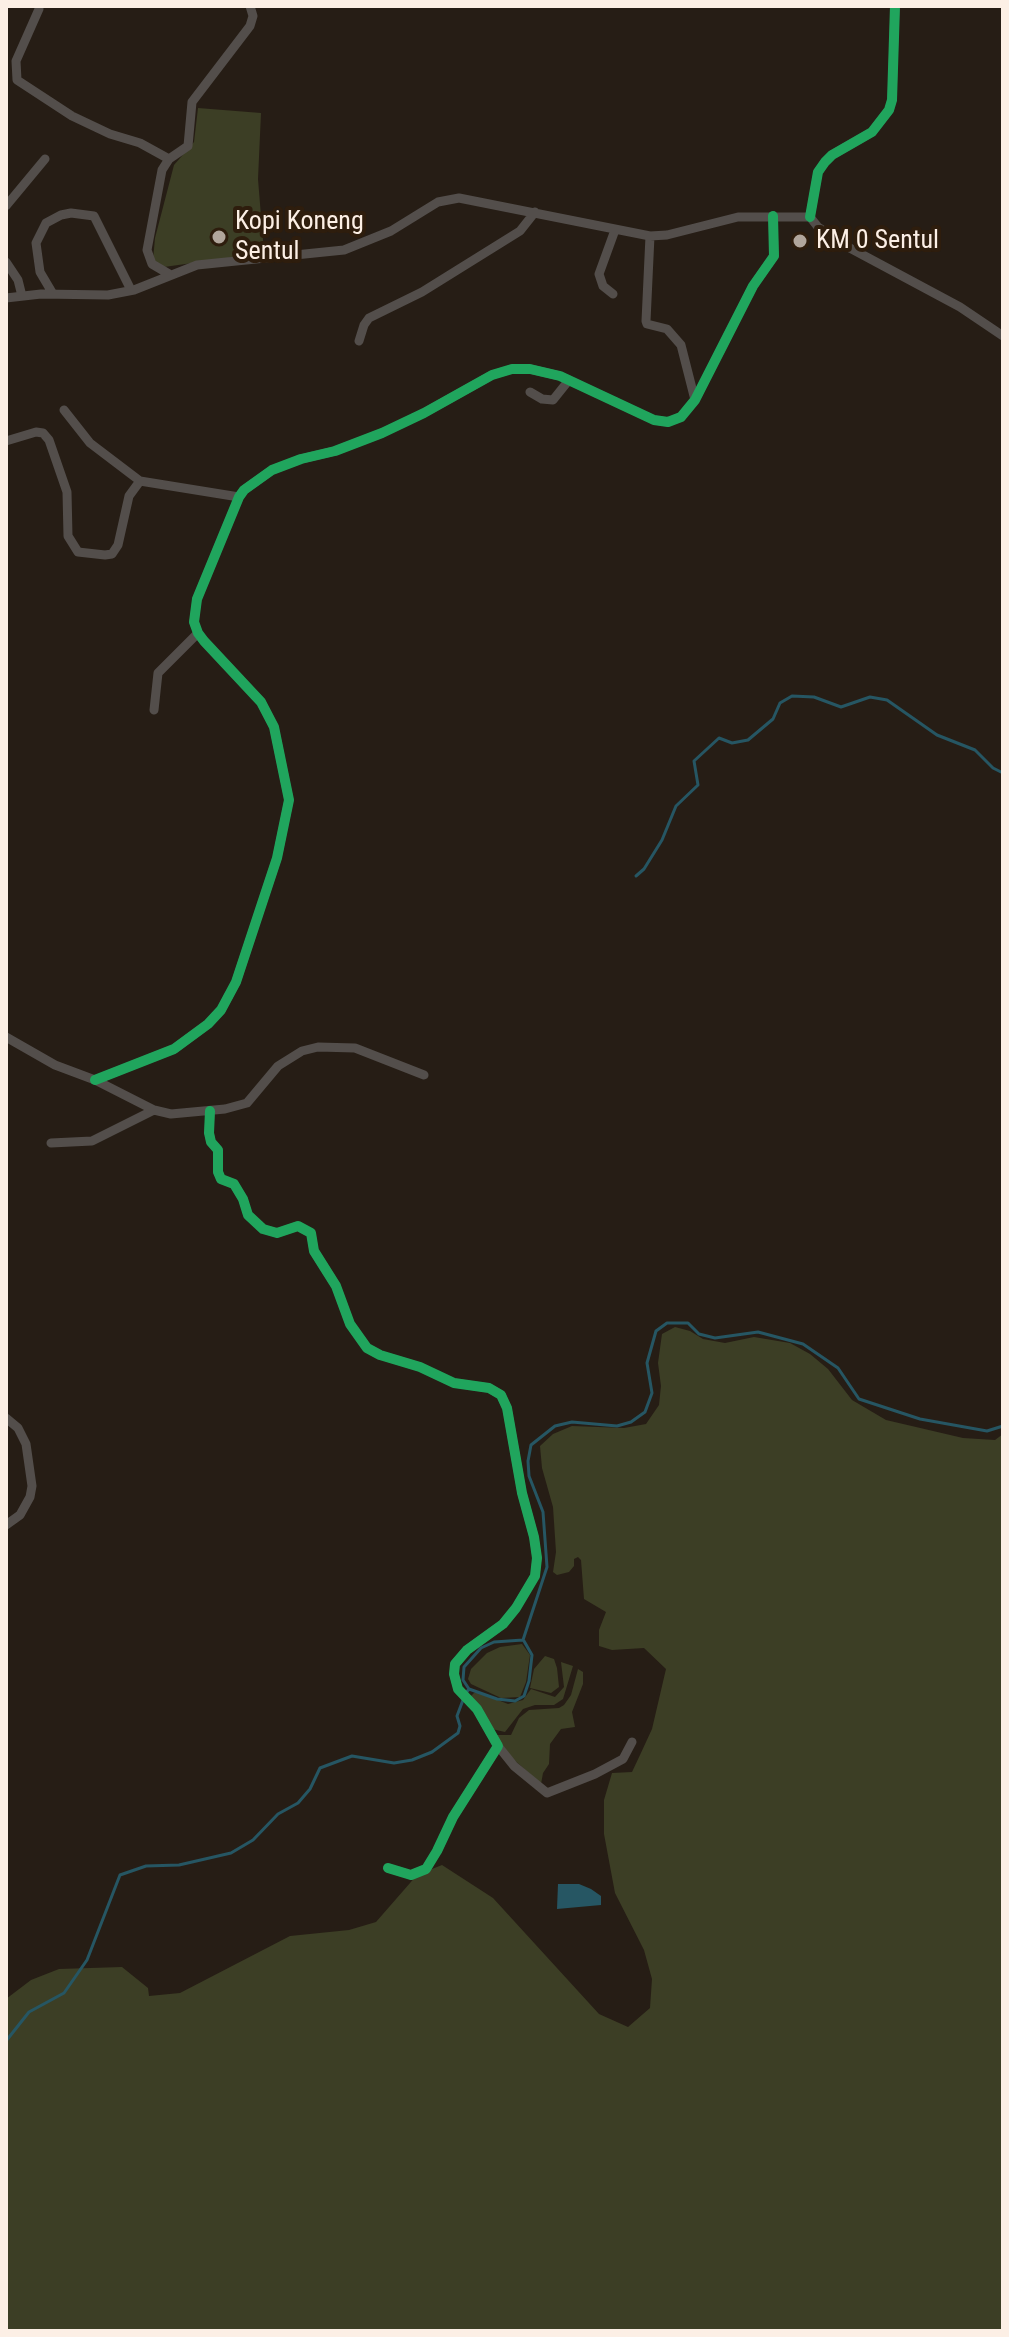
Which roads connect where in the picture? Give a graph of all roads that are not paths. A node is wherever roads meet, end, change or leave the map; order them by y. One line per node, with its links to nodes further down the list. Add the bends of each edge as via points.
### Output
1 (895, 6): 9 (street, via 889,110 872,132 825,162 818,172)
2 (252, 7): 5 (street, via 250,26 192,102 188,146)
3 (39, 9): 5 (street, via 16,61 17,80 72,116)
4 (45, 159): 6 (street)
5 (169, 159): 13 (street, via 162,170 147,250 152,264)
6 (6, 206)
7 (535, 212): 10 (street); 13 (street, via 448,199 344,250 216,262); 20 (street, via 520,231 369,318)
8 (773, 216): 9 (street); 11 (street, via 738,217); 23 (street, via 774,256)
9 (810, 217): 19 (street, via 848,247)
10 (615, 230): 11 (street); 16 (street, via 599,274)
11 (650, 236): 23 (street, via 646,321 667,329 681,345)
12 (6, 262): 17 (street)
13 (169, 274): 14 (street)
14 (131, 290): 15 (street); 15 (street, via 94,216 71,213 46,223 36,243 40,272)
15 (53, 294): 17 (street)
16 (613, 294)
17 (22, 296): 18 (street)
18 (6, 298)
19 (1003, 336)
20 (359, 341)
21 (569, 380): 22 (street, via 553,400); 23 (street, via 661,422 681,417); 27 (street, via 530,369 501,372 382,433 272,470)
22 (530, 392)
23 (695, 400)
24 (64, 410): 26 (street, via 90,443)
25 (6, 441): 26 (street, via 36,432 49,440 67,492 68,536 78,552 112,554 129,496)
26 (140, 481): 27 (street)
27 (239, 497): 28 (street, via 197,599)
28 (198, 633): 29 (street, via 158,673); 32 (street, via 270,715 289,800 283,831 247,948 221,1010 174,1049)
29 (154, 710)
30 (6, 1037): 32 (street)
31 (424, 1075): 34 (street, via 355,1048 318,1047 278,1066 247,1103)
32 (95, 1080): 33 (street)
33 (154, 1110): 34 (street); 35 (street, via 92,1141)
34 (210, 1111): 39 (street, via 209,1133 219,1155 221,1179 234,1184 248,1215 263,1229 277,1233 298,1226 311,1233 314,1251 367,1348 454,1383 489,1388 504,1400 534,1537 535,1576 503,1624 473,1643 455,1664 454,1680)
35 (51, 1143)
36 (6, 1418): 37 (street, via 26,1444 32,1486 20,1515)
37 (6, 1525)
38 (632, 1742): 39 (street, via 623,1759 547,1793)
39 (498, 1746): 40 (street, via 426,1869 411,1875)
40 (388, 1868)

